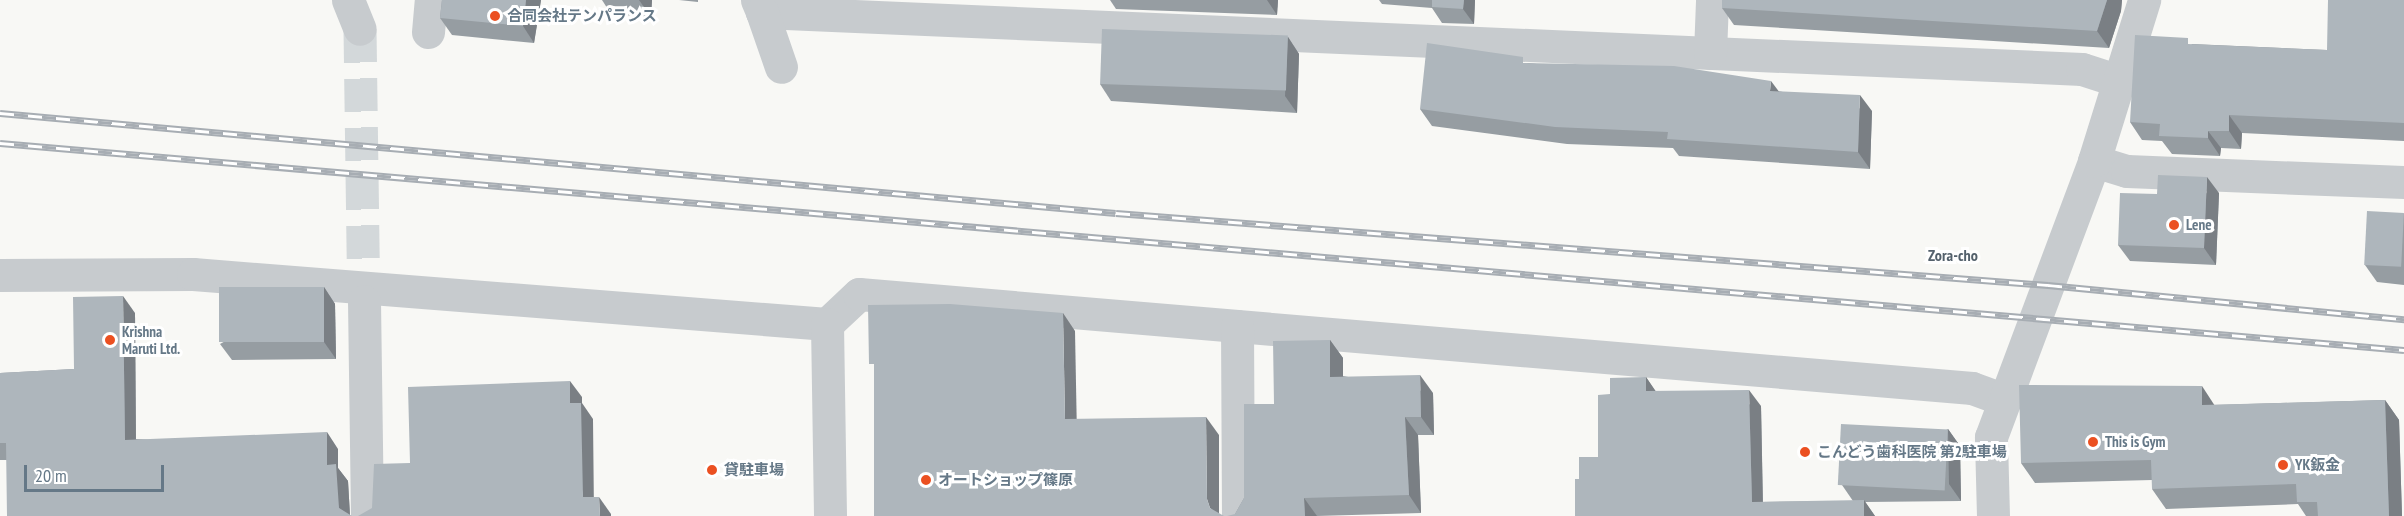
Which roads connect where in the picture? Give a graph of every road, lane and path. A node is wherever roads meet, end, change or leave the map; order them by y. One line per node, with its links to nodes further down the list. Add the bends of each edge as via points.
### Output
1 (1712, 0): 4 (street)
2 (2144, 0): 6 (street)
3 (759, 6): 4 (street); 5 (street)
4 (1710, 53): 6 (street, via 2082,69)
5 (781, 67)
6 (2119, 81): 7 (street)
7 (2094, 161): 8 (street, via 2127,171); 13 (street)
8 (2404, 182)
9 (0, 275): 11 (street, via 193,274)
10 (364, 301): 14 (street)
11 (827, 324): 12 (street, via 859,294); 15 (street)
12 (1238, 326): 13 (street, via 1972,388); 16 (street)
13 (2005, 400): 17 (street, via 1991,437)
14 (368, 516)
15 (830, 516)
16 (1238, 516)
17 (1993, 516)

